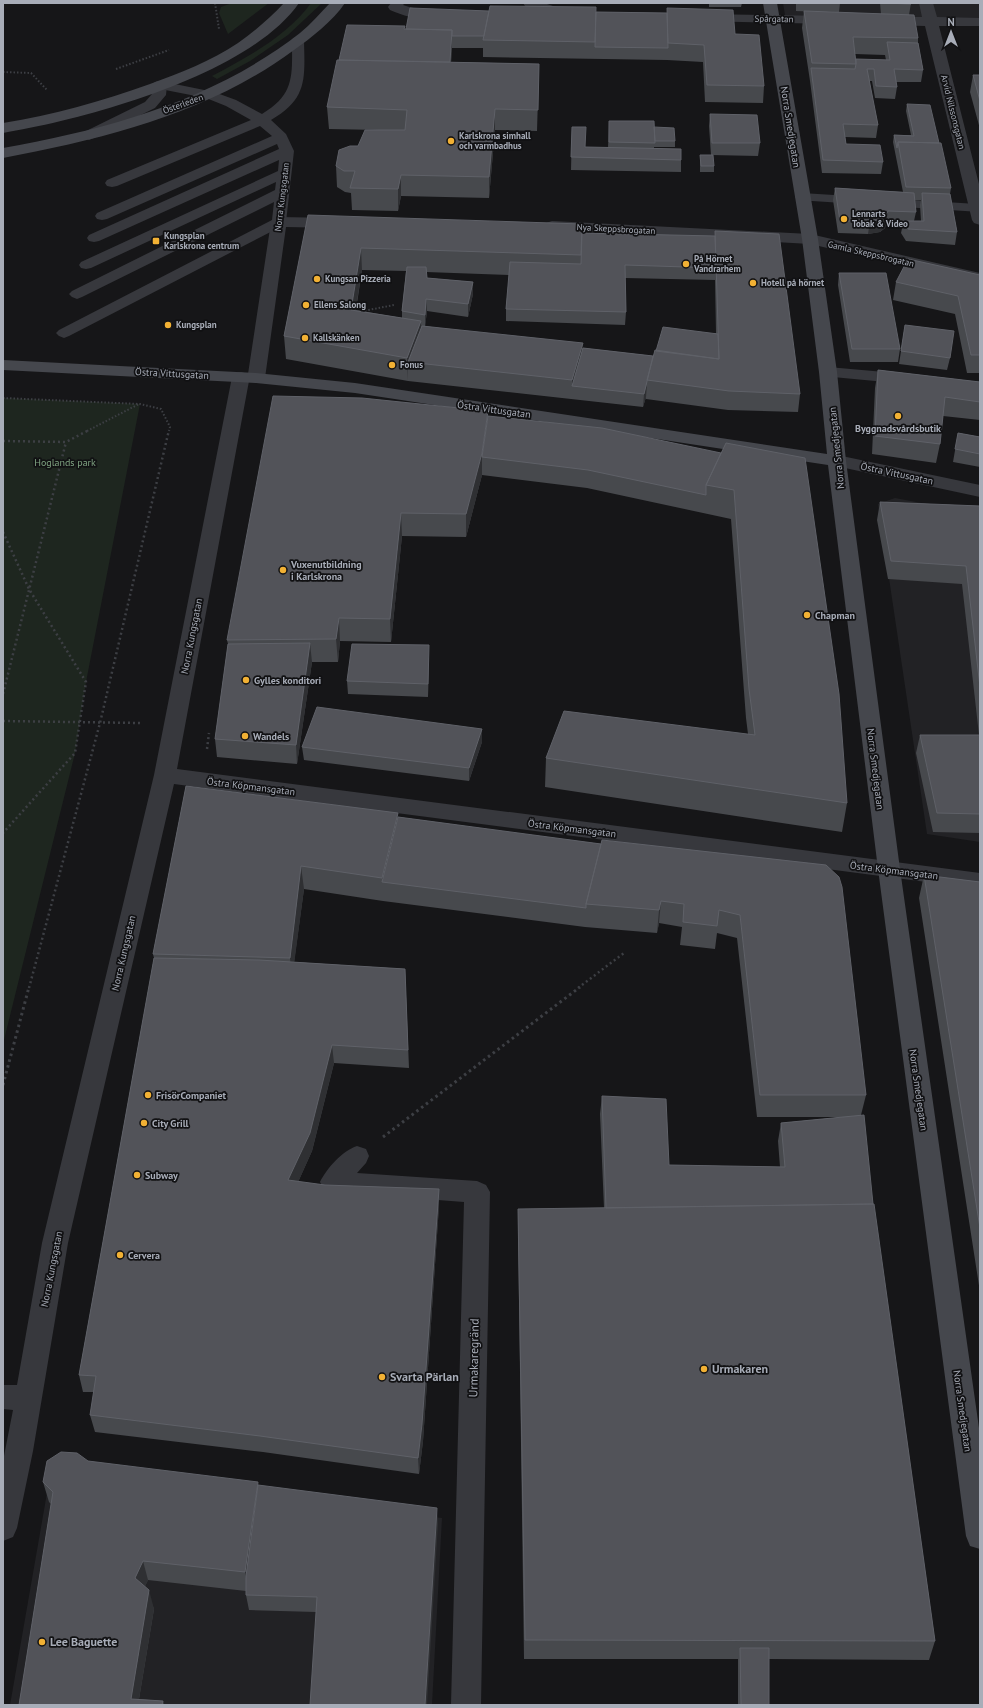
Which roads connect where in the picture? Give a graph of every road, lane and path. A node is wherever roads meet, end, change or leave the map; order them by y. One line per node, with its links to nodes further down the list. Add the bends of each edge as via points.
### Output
1 (215, 3): 17 (path, via 219,28)
2 (292, 3): 23 (street, via 266,29 240,49 199,71)
3 (338, 3): 18 (street, Österleden)
4 (398, 3): 8 (street, via 395,7 413,14)
5 (530, 3): 10 (street)
6 (926, 3): 15 (street, Arvid Nilssonsgatan)
7 (771, 11): 12 (street, Spårgatan); 13 (street, Spårgatan); 37 (street, Norra Smedjegatan)
8 (452, 15)
9 (522, 16): 10 (street)
10 (569, 16): 11 (street)
11 (584, 16)
12 (686, 18)
13 (843, 20)
14 (875, 20): 15 (street)
15 (930, 22): 16 (street); 38 (street, Arvid Nilssonsgatan)
16 (980, 22)
17 (216, 34)
18 (298, 41): 24 (street, Österleden, via 267,63); 28 (lane, via 296,89 283,107)
19 (174, 48): 20 (path)
20 (110, 71)
21 (3, 72): 22 (path)
22 (31, 73)
23 (160, 85): 24 (lane, Norra Kungsgatan); 25 (street); 26 (street, via 159,95)
24 (209, 95): 27 (street, Österleden); 28 (lane, Norra Kungsgatan, via 231,103)
25 (125, 98): 26 (street); 29 (street, via 71,115)
26 (150, 105): 27 (street); 30 (street)
27 (174, 108): 30 (street, Österleden)
28 (262, 120): 31 (lane, Norra Kungsgatan); 35 (lane)
29 (3, 128)
30 (89, 135): 33 (street, Österleden)
31 (281, 137): 32 (lane, Norra Kungsgatan); 39 (lane)
32 (288, 151): 34 (lane, Norra Kungsgatan); 43 (lane)
33 (3, 153)
34 (284, 173): 36 (lane, Norra Kungsgatan); 45 (lane)
35 (112, 183)
36 (282, 192): 40 (lane, Norra Kungsgatan); 47 (lane)
37 (802, 197): 38 (lane); 44 (street, Norra Smedjegatan)
38 (978, 214)
39 (102, 216)
40 (279, 222): 41 (street); 50 (lane); 53 (street, Norra Kungsgatan)
41 (352, 223)
42 (540, 226): 44 (street, Nya Skeppsbrogatan)
43 (94, 238)
44 (810, 239): 46 (street, Gamla Skeppsbrogatan); 52 (street, Norra Smedjegatan)
45 (86, 265)
46 (980, 278)
47 (77, 294)
48 (394, 304): 49 (path)
49 (355, 312)
50 (64, 333)
51 (3, 365): 53 (street, Östra Vittusgatan)
52 (828, 372): 54 (street); 59 (street, Norra Smedjegatan)
53 (249, 377): 59 (street, Östra Vittusgatan, via 355,388); 67 (street, Norra Kungsgatan)
54 (926, 381)
55 (3, 398): 56 (path)
56 (140, 404): 58 (path); 66 (path, via 161,408 170,427)
57 (3, 441): 58 (path)
58 (66, 442): 62 (path)
59 (837, 461): 60 (street, Östra Vittusgatan); 70 (street, Norra Smedjegatan)
60 (980, 491)
61 (3, 532): 62 (path)
62 (29, 589): 63 (path); 65 (path, via 86,682)
63 (3, 694)
64 (3, 721): 65 (path)
65 (78, 722): 66 (path); 69 (path, via 74,753)
66 (100, 723): 67 (path); 73 (path)
67 (174, 724): 68 (street, Norra Kungsgatan)
68 (165, 774): 70 (street, Östra Köpmansgatan); 75 (street, Norra Kungsgatan, via 55,1244)
69 (3, 832)
70 (889, 869): 71 (street, Östra Köpmansgatan); 77 (street, Norra Smedjegatan)
71 (980, 881)
72 (624, 953): 74 (path)
73 (3, 1085)
74 (357, 1156): 78 (street, Urmakaregränd, via 333,1182 477,1192)
75 (15, 1398): 76 (street, Norra Kungsgatan, via 19,1451)
76 (3, 1528)
77 (980, 1536)
78 (466, 1705)

